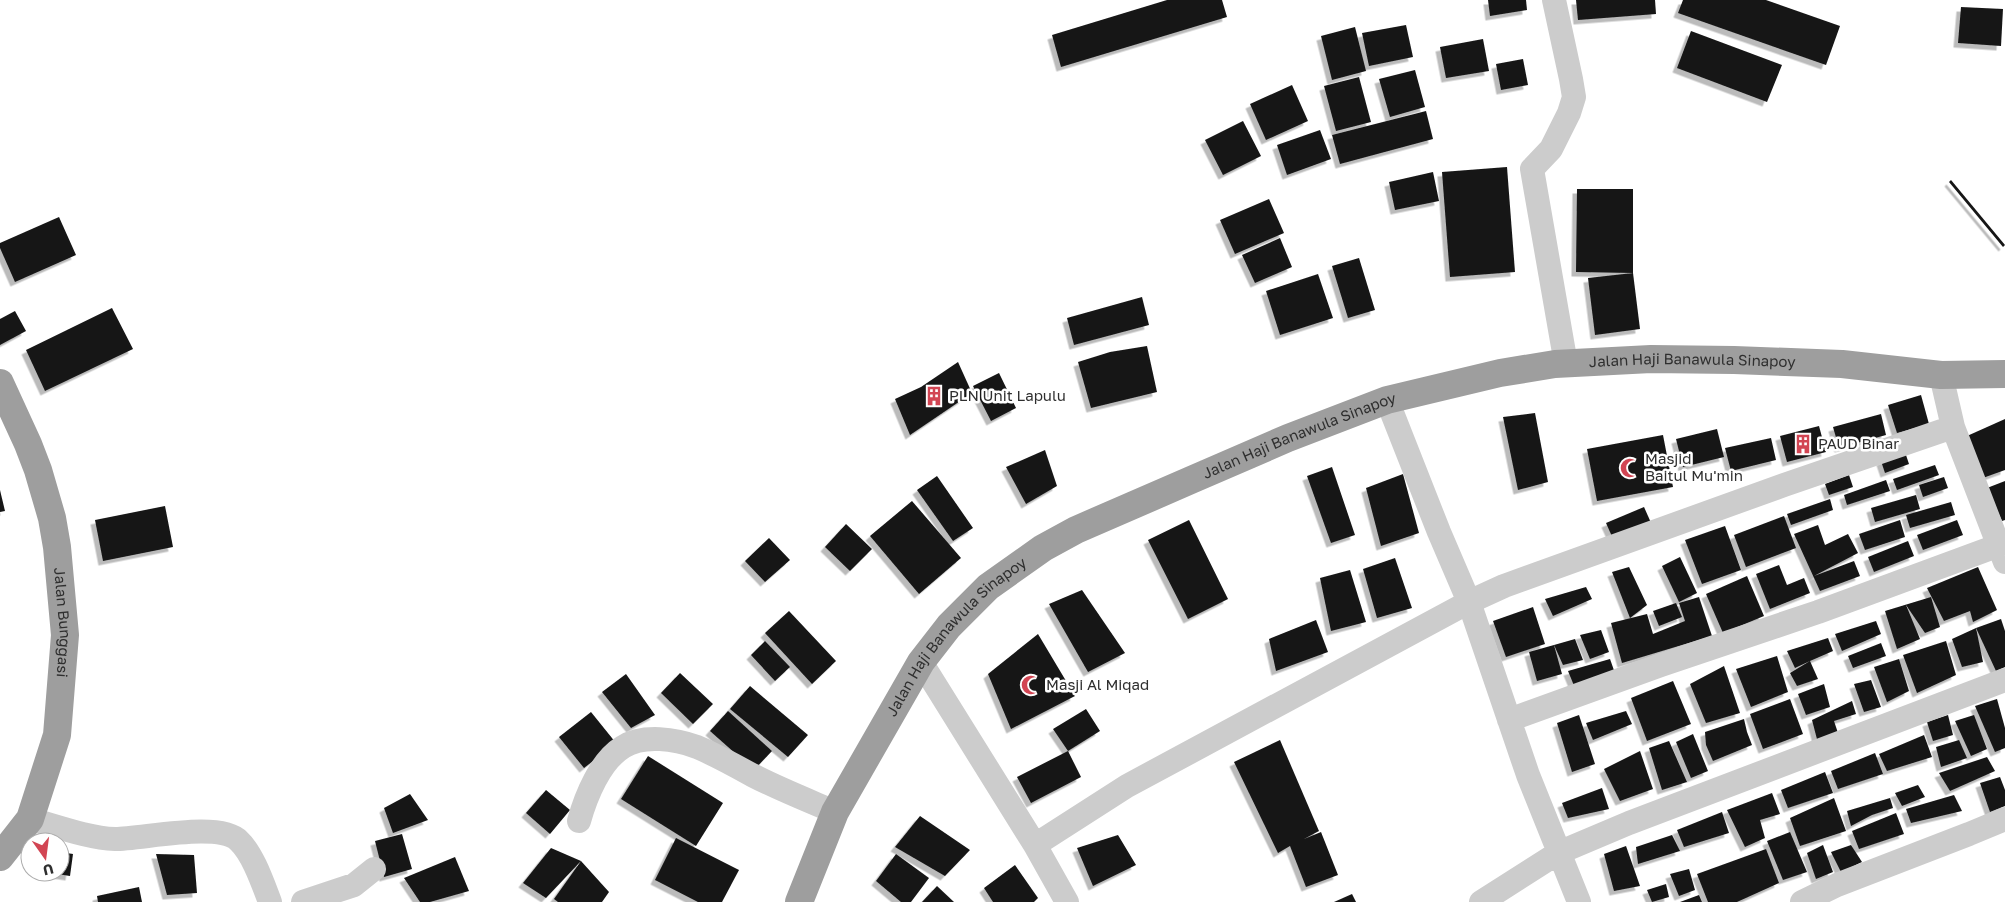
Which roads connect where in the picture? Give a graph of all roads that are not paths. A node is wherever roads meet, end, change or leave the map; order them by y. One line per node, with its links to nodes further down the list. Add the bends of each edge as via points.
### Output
1 (1554, 0): 2 (street, via 1574,97 1551,149 1532,169)
2 (1566, 364): 4 (highway, Jalan Haji Banawula Sinapoy, via 1652,359 1734,360 1842,364); 6 (highway, Jalan Haji Banawula Sinapoy, via 1500,373)
3 (2005, 374): 4 (highway, Jalan Haji Banawula Sinapoy)
4 (1941, 375): 7 (street)
5 (0, 383): 14 (highway, Jalan Bunggasi, via 28,444 52,518 64,634 57,736)
6 (1387, 400): 9 (street); 10 (highway, Jalan Haji Banawula Sinapoy, via 1076,530 1043,548 988,587 949,626)
7 (1953, 427): 8 (street); 9 (street, via 1537,572)
8 (2003, 550): 12 (street, via 1661,665)
9 (1469, 602): 12 (street); 17 (street, via 1127,786)
10 (920, 662): 13 (highway, Jalan Haji Banawula Sinapoy); 17 (street)
11 (2005, 680): 18 (street, via 1656,812)
12 (1510, 720): 18 (street)
13 (835, 812): 16 (street, via 696,747 658,740 638,741 622,747 593,781); 23 (highway, Jalan Haji Banawula Sinapoy)
14 (30, 819): 19 (highway, Jalan Bunggasi); 21 (street, via 112,839 188,832 228,834 239,840 244,848)
15 (2005, 819): 27 (street)
16 (579, 821)
17 (1035, 845): 24 (street)
18 (1558, 853): 25 (street); 26 (street)
19 (0, 856)
20 (374, 869): 22 (street, via 354,884)
21 (270, 902)
22 (303, 902)
23 (799, 902)
24 (1067, 902)
25 (1481, 902)
26 (1579, 902)
27 (1802, 902)

